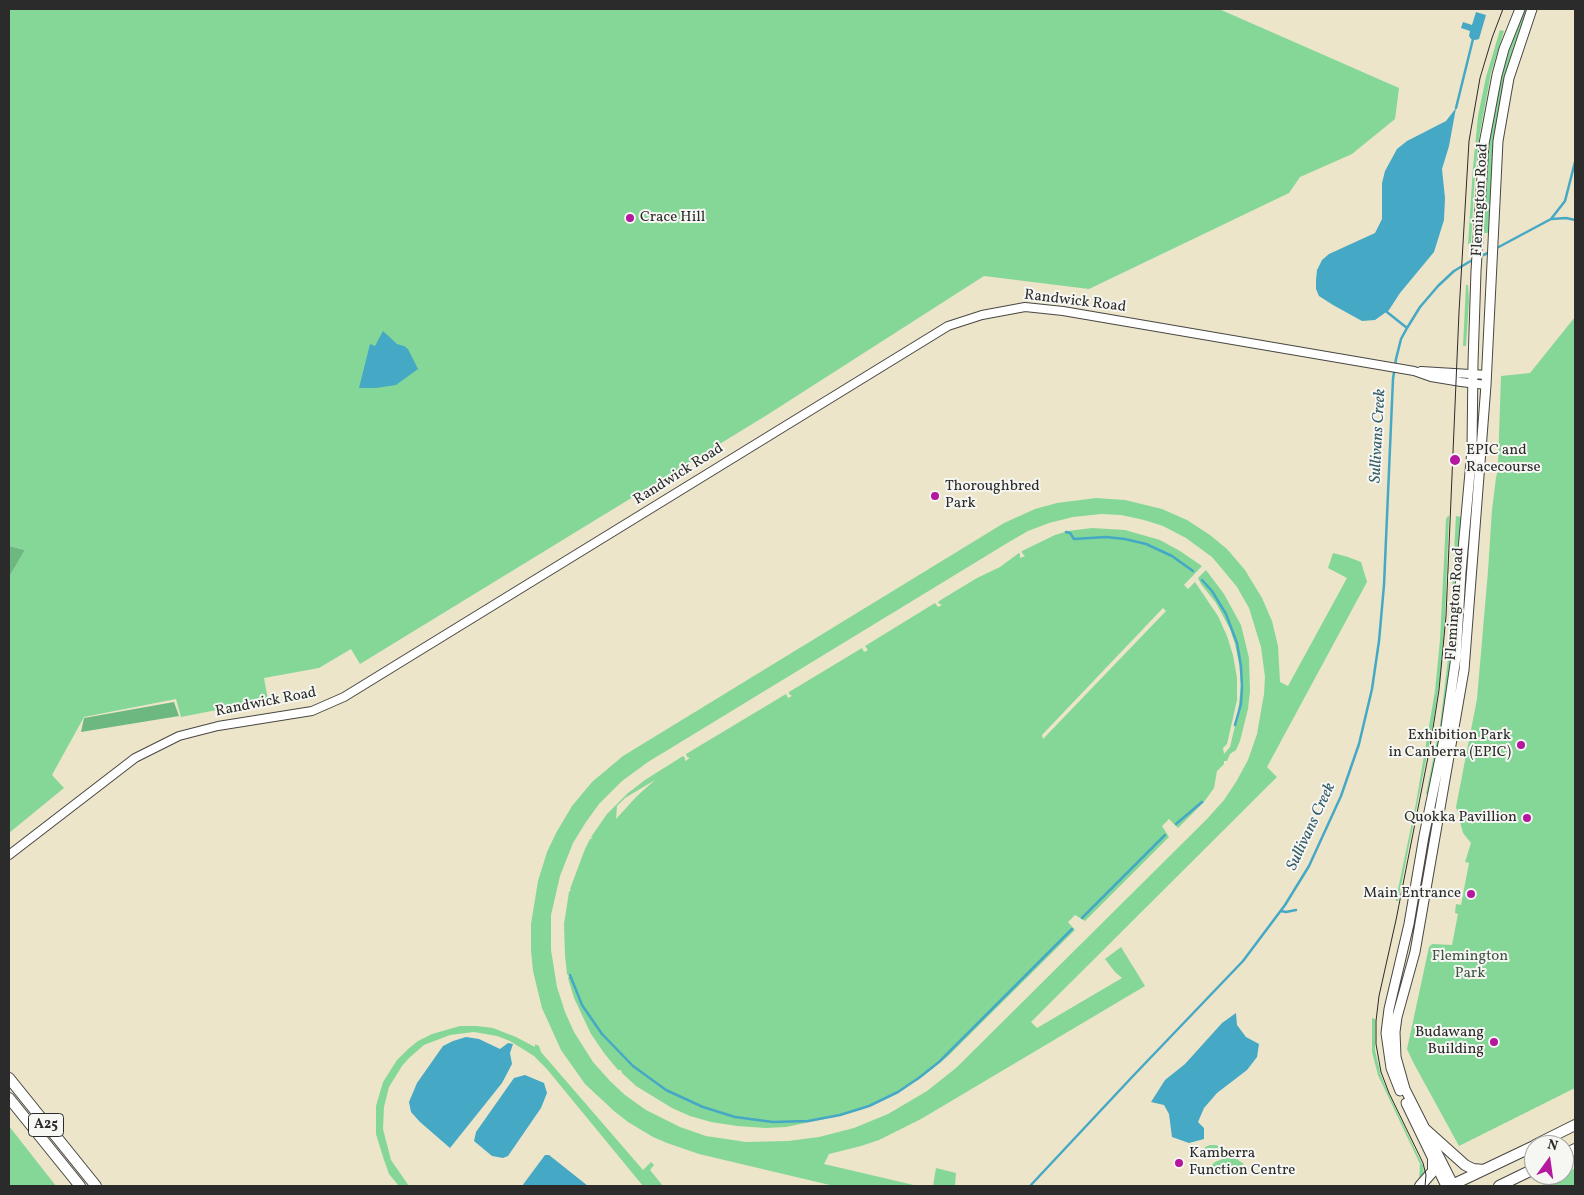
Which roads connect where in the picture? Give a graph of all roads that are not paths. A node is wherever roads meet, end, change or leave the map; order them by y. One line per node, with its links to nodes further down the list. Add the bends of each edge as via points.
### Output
1 (1520, 9): 4 (main road, Flemington Road, via 1504,48 1484,144)
2 (1532, 9): 5 (main road, Flemington Road, via 1514,61 1498,141)
3 (1410, 370): 4 (street, Randwick Road); 6 (street, Randwick Road); 10 (street, Randwick Road, via 1063,311 1025,307 982,314 948,326 344,697 312,711 178,736 134,758)
4 (1472, 374): 5 (street, Randwick Road); 6 (main road, Flemington Road)
5 (1487, 375): 7 (main road, Flemington Road)
6 (1472, 384): 7 (street, Randwick Road); 8 (main road, Flemington Road, via 1472,450)
7 (1486, 385): 9 (main road, Flemington Road)
8 (1462, 572): 9 (main road); 17 (main road, Flemington Road, via 1456,656 1444,734 1386,1034 1398,1088)
9 (1472, 574): 14 (main road, Flemington Road, via 1464,670 1415,952 1395,1032 1400,1074)
10 (9, 855)
11 (9, 1078): 21 (highway, A25)
12 (9, 1098): 20 (highway, A25)
13 (1575, 1125): 15 (highway)
14 (1426, 1130): 18 (highway, via 1464,1165); 23 (main road, Flemington Road)
15 (1554, 1135)
16 (1524, 1150): 18 (highway)
17 (1433, 1160): 22 (highway, via 1433,1171); 23 (main road, Flemington Road)
18 (1484, 1170): 23 (highway)
19 (1524, 1174): 24 (highway)
20 (80, 1186)
21 (96, 1186)
22 (1420, 1186)
23 (1451, 1186)
24 (1499, 1186)

